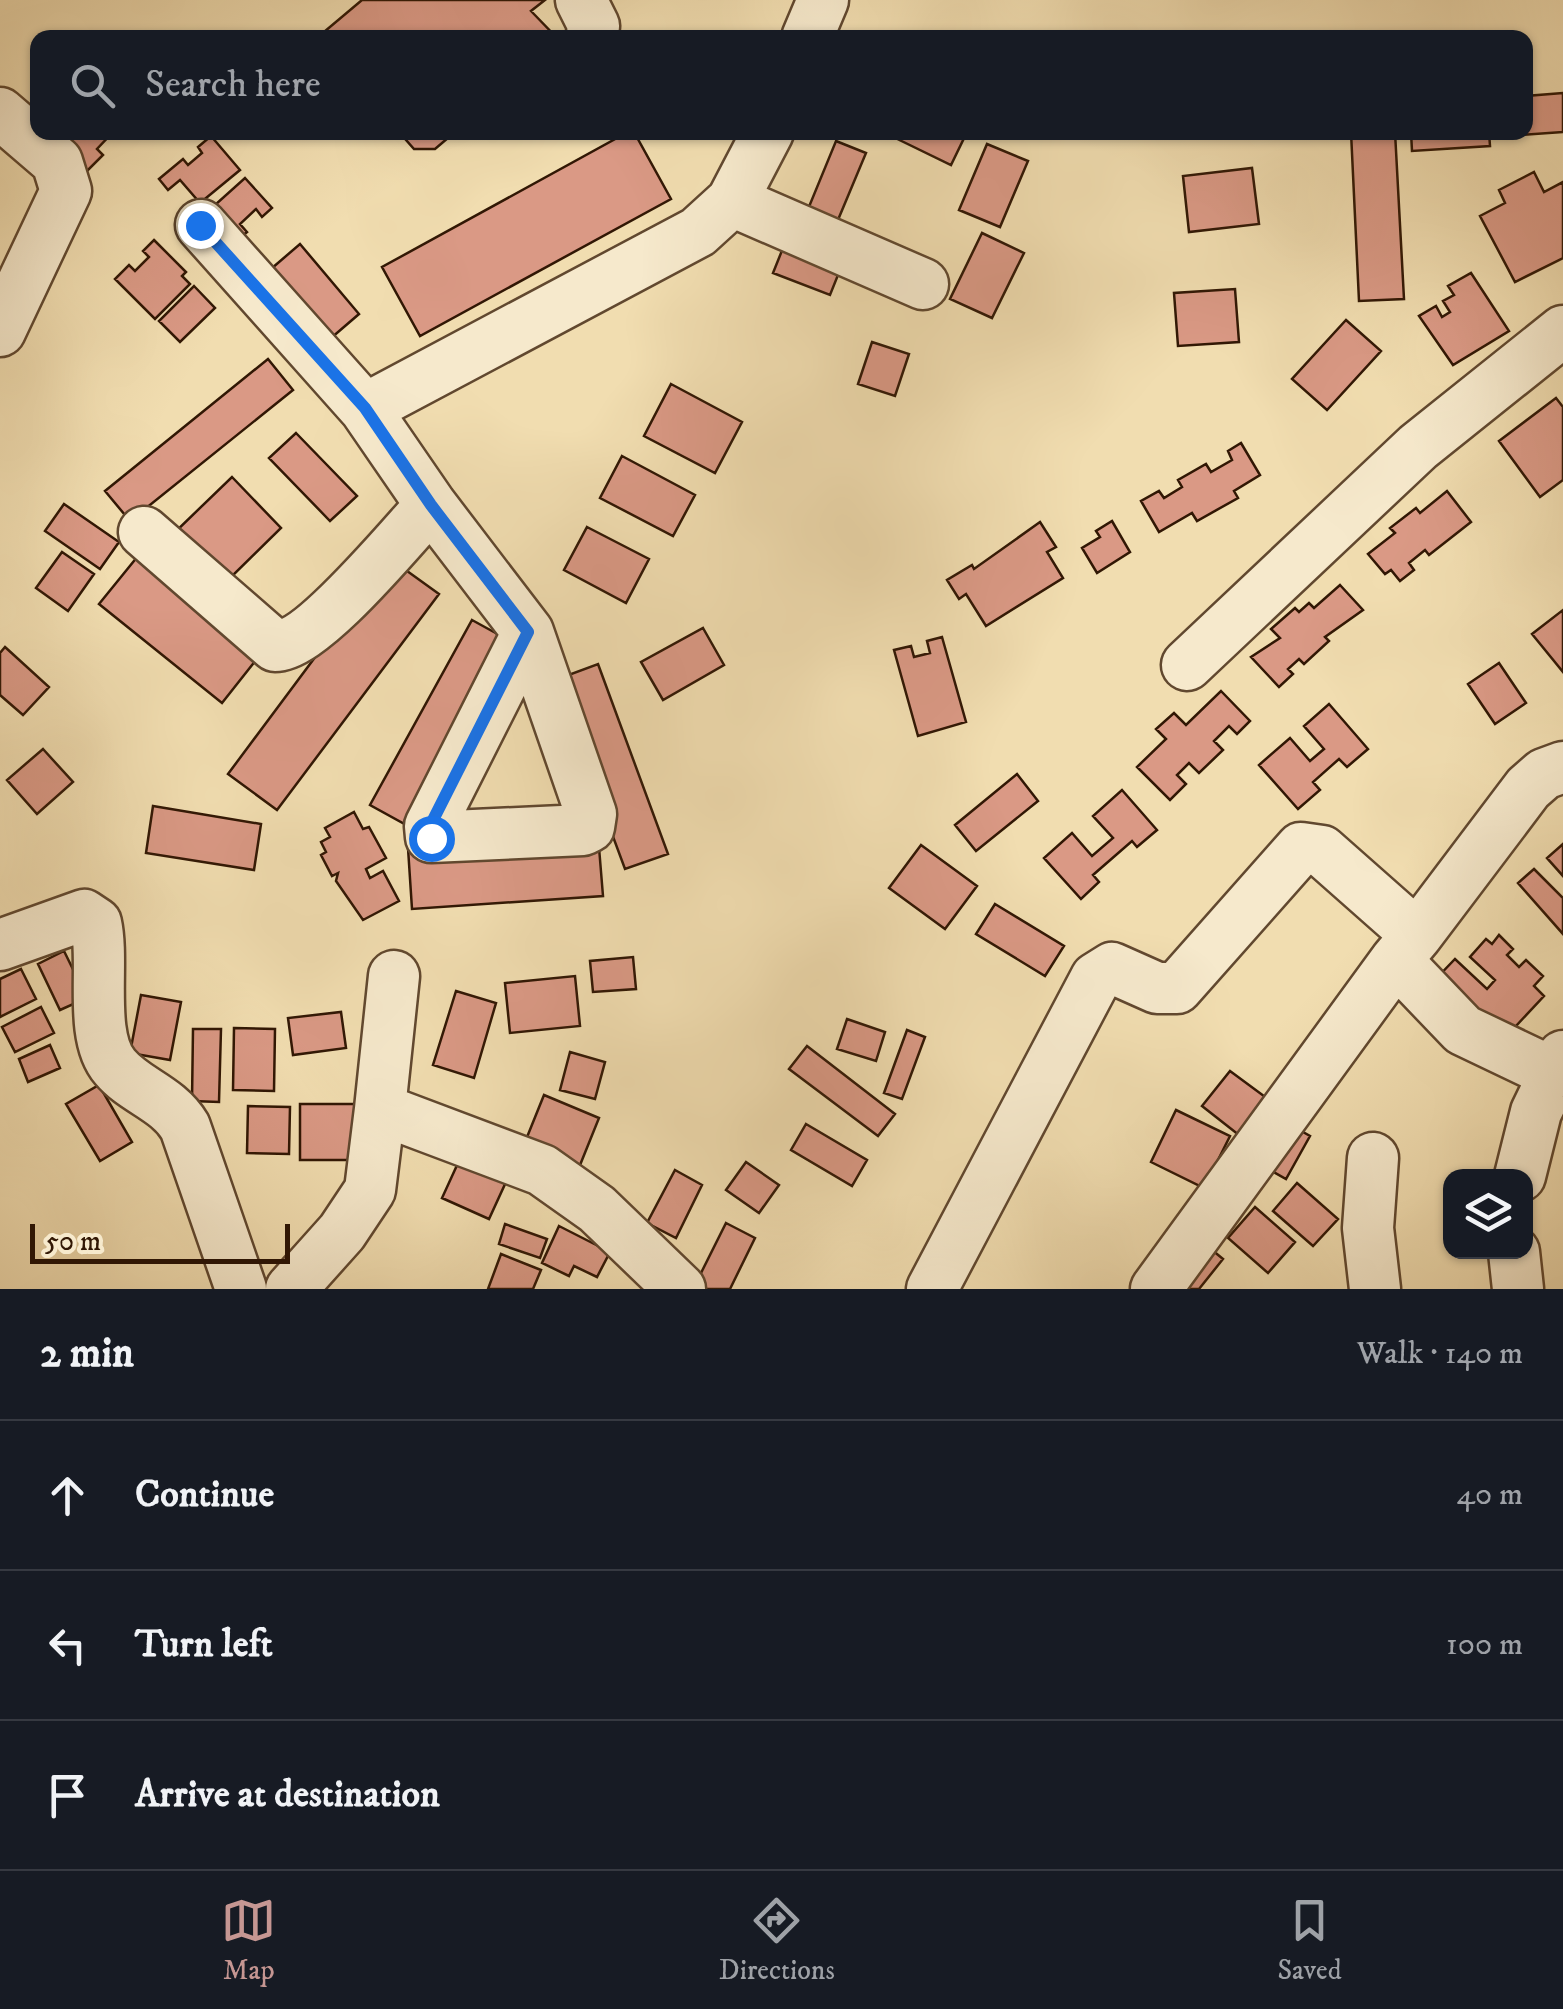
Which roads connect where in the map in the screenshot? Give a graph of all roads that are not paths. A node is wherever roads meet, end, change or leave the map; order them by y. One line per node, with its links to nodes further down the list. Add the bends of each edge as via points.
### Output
1 (581, 0): 3 (street)
2 (823, 0): 4 (street)
3 (593, 30)
4 (810, 30)
5 (0, 114): 6 (street)
6 (30, 139)
7 (31, 140): 12 (street, via 57,162 66,191)
8 (764, 140): 9 (street)
9 (732, 201): 11 (street); 14 (street, via 666,252)
10 (200, 225): 14 (street)
11 (924, 284)
12 (0, 331)
13 (1563, 332): 18 (street, via 1418,447)
14 (365, 408): 15 (street)
15 (431, 505): 16 (street, via 289,646 276,646); 17 (street)
16 (144, 532)
17 (528, 632)
18 (1187, 665)
19 (1563, 767): 21 (street, via 1528,788)
20 (0, 945): 29 (street, via 68,918 84,915 96,923 108,1058 168,1105 185,1127)
21 (1406, 947): 23 (street, via 1463,1030); 32 (street, via 1312,847 1287,859 1177,988 1105,969); 33 (street)
22 (394, 976): 24 (street)
23 (1558, 1064): 26 (street, via 1536,1112)
24 (380, 1109): 28 (street, via 542,1170 597,1209); 30 (street, via 365,1200)
25 (1373, 1158): 34 (street, via 1368,1228)
26 (1522, 1169)
27 (1515, 1259): 35 (street)
28 (634, 1272): 31 (street)
29 (241, 1289)
30 (291, 1289)
31 (680, 1289)
32 (932, 1289)
33 (1156, 1289)
34 (1375, 1289)
35 (1518, 1289)

